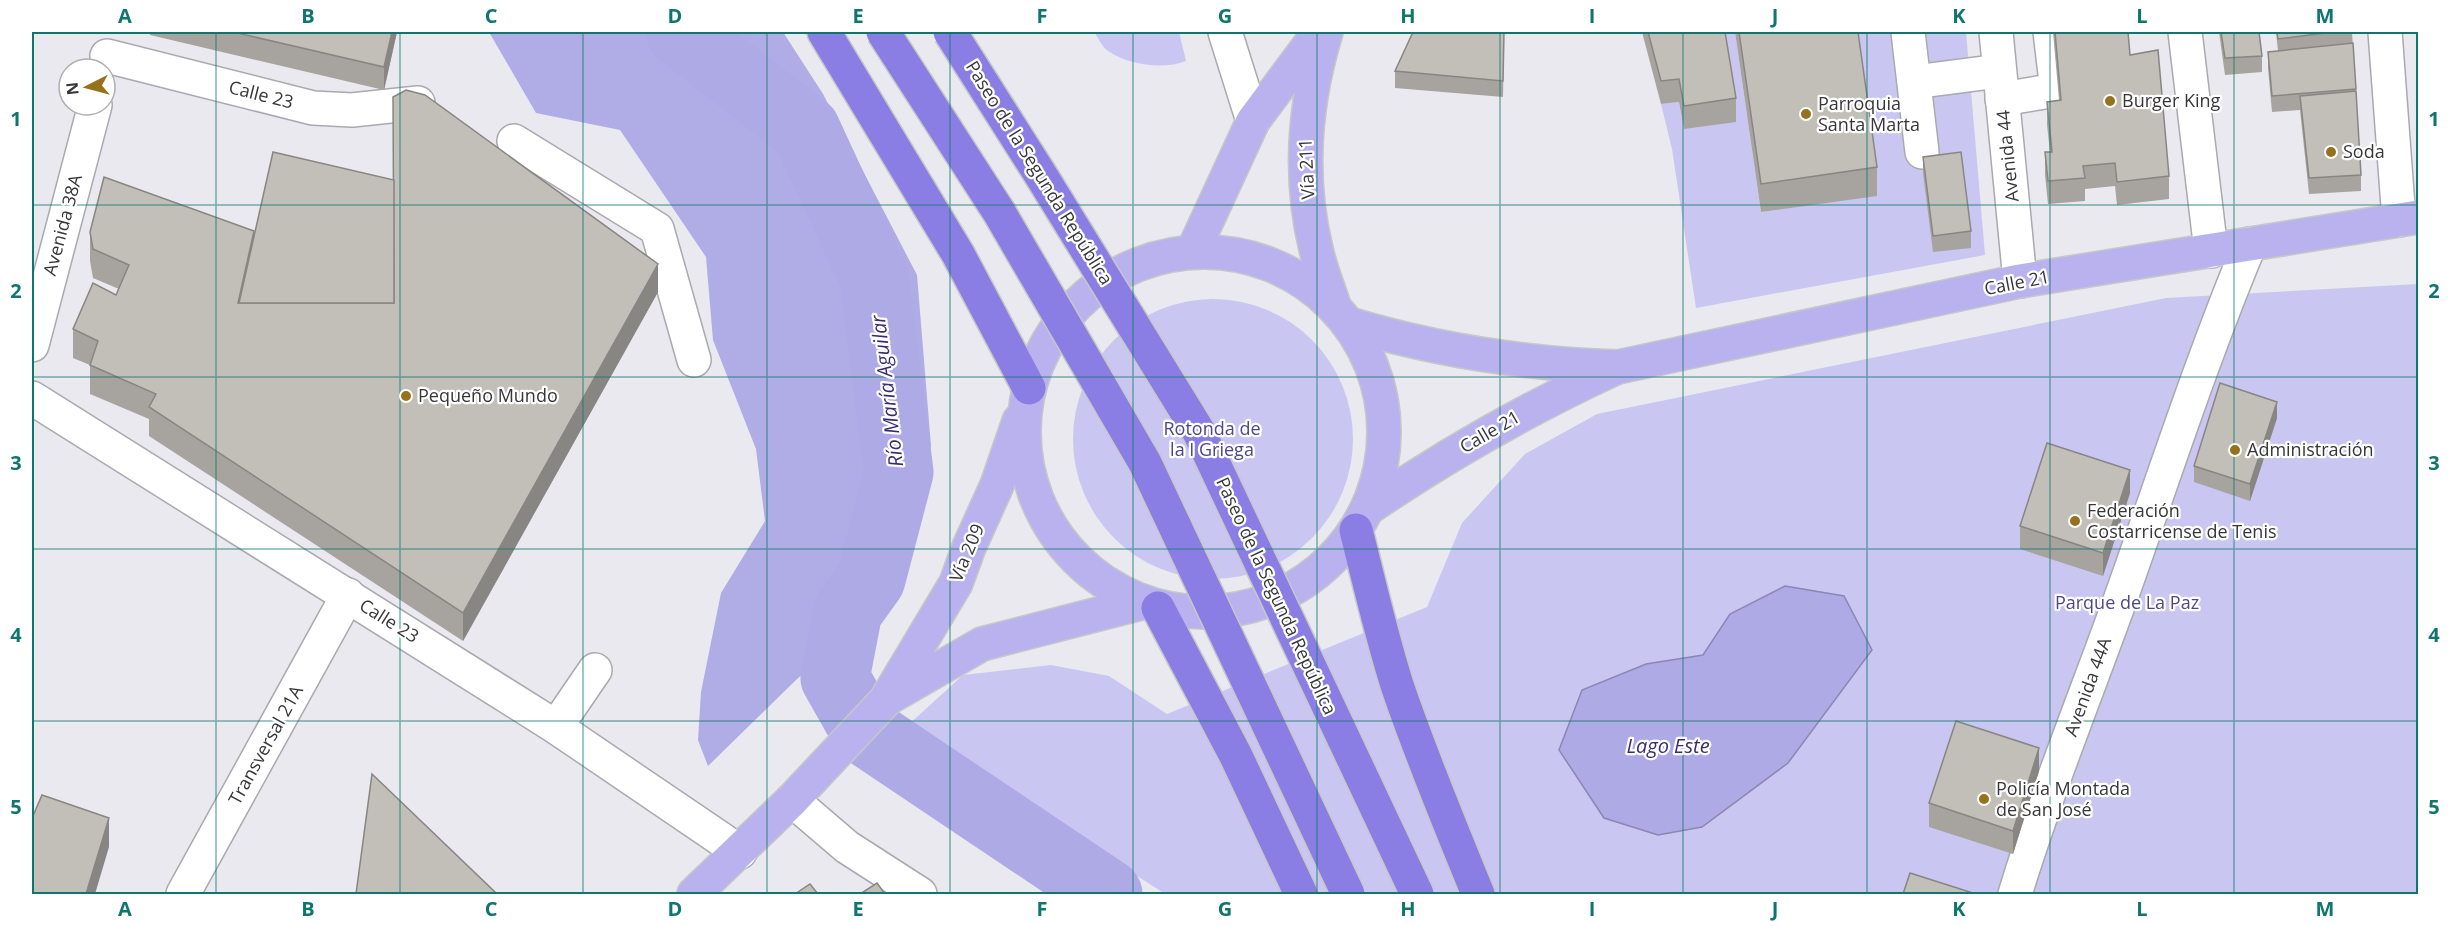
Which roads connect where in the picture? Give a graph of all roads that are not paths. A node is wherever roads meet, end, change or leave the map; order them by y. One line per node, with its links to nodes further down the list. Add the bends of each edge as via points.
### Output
1 (824, 32): 29 (highway, via 958,254)
2 (883, 32): 45 (highway, bridge, via 999,212 1145,463)
3 (950, 32): 46 (highway, Paseo de la Segunda República, bridge, via 1199,432)
4 (1225, 32): 17 (street)
5 (1319, 32): 17 (main road)
6 (1326, 32): 25 (main road, Vía 211, via 1314,73 1305,131 1306,191 1316,249)
7 (1908, 32): 13 (street)
8 (1996, 32): 14 (street, Avenida 44)
9 (2050, 32): 14 (street, via 2057,90)
10 (2185, 32): 22 (street)
11 (2385, 32): 20 (street)
12 (109, 52): 15 (street, Calle 23, via 313,108 352,110)
13 (1914, 82): 14 (street); 19 (street)
14 (2001, 85): 24 (street, Avenida 44)
15 (418, 103)
16 (92, 117): 26 (street, Avenida 38A)
17 (1252, 121): 23 (main road)
18 (514, 141): 27 (street, via 657,229)
19 (1922, 152)
20 (2409, 218): 21 (main road, Calle 21)
21 (2250, 244): 22 (main road, Calle 21); 48 (street, Avenida 44A, via 2042,809)
22 (2211, 250): 24 (main road, Calle 21)
23 (1193, 251): 25 (main road, via 1245,255 1293,274); 29 (main road, via 1137,263 1100,284 1068,312 1044,348)
24 (2020, 281): 28 (main road, Calle 21)
25 (1342, 315): 28 (main road, Calle 21, via 1402,340 1455,352); 31 (main road, via 1368,358 1381,395 1384,433 1380,472)
26 (32, 345)
27 (694, 360)
28 (1618, 367): 31 (main road, Calle 21, via 1515,417 1416,476)
29 (1028, 392): 33 (main road, via 1024,439 1030,481 1046,520 1071,555 1104,583); 35 (main road, Vía 209, via 998,485 956,583)
30 (32, 398): 32 (street, Calle 23)
31 (1362, 519): 33 (main road, via 1318,573 1269,601 1214,614); 47 (highway, via 1379,625 1427,766)
32 (348, 595): 36 (street, Calle 23); 40 (street, Transversal 21A)
33 (1150, 605): 35 (main road, Vía 209, via 982,644); 44 (highway, via 1236,756)
34 (595, 670): 36 (street)
35 (886, 700): 37 (main road, Vía 209)
36 (556, 727): 39 (street, Calle 23)
37 (802, 789): 38 (street); 39 (main road, Vía 209)
38 (847, 847): 42 (street); 43 (street)
39 (740, 852): 41 (main road, Vía 209)
40 (183, 894)
41 (694, 894)
42 (884, 894)
43 (920, 894)
44 (1301, 894)
45 (1348, 894)
46 (1416, 894)
47 (1478, 894)
48 (2015, 894)

